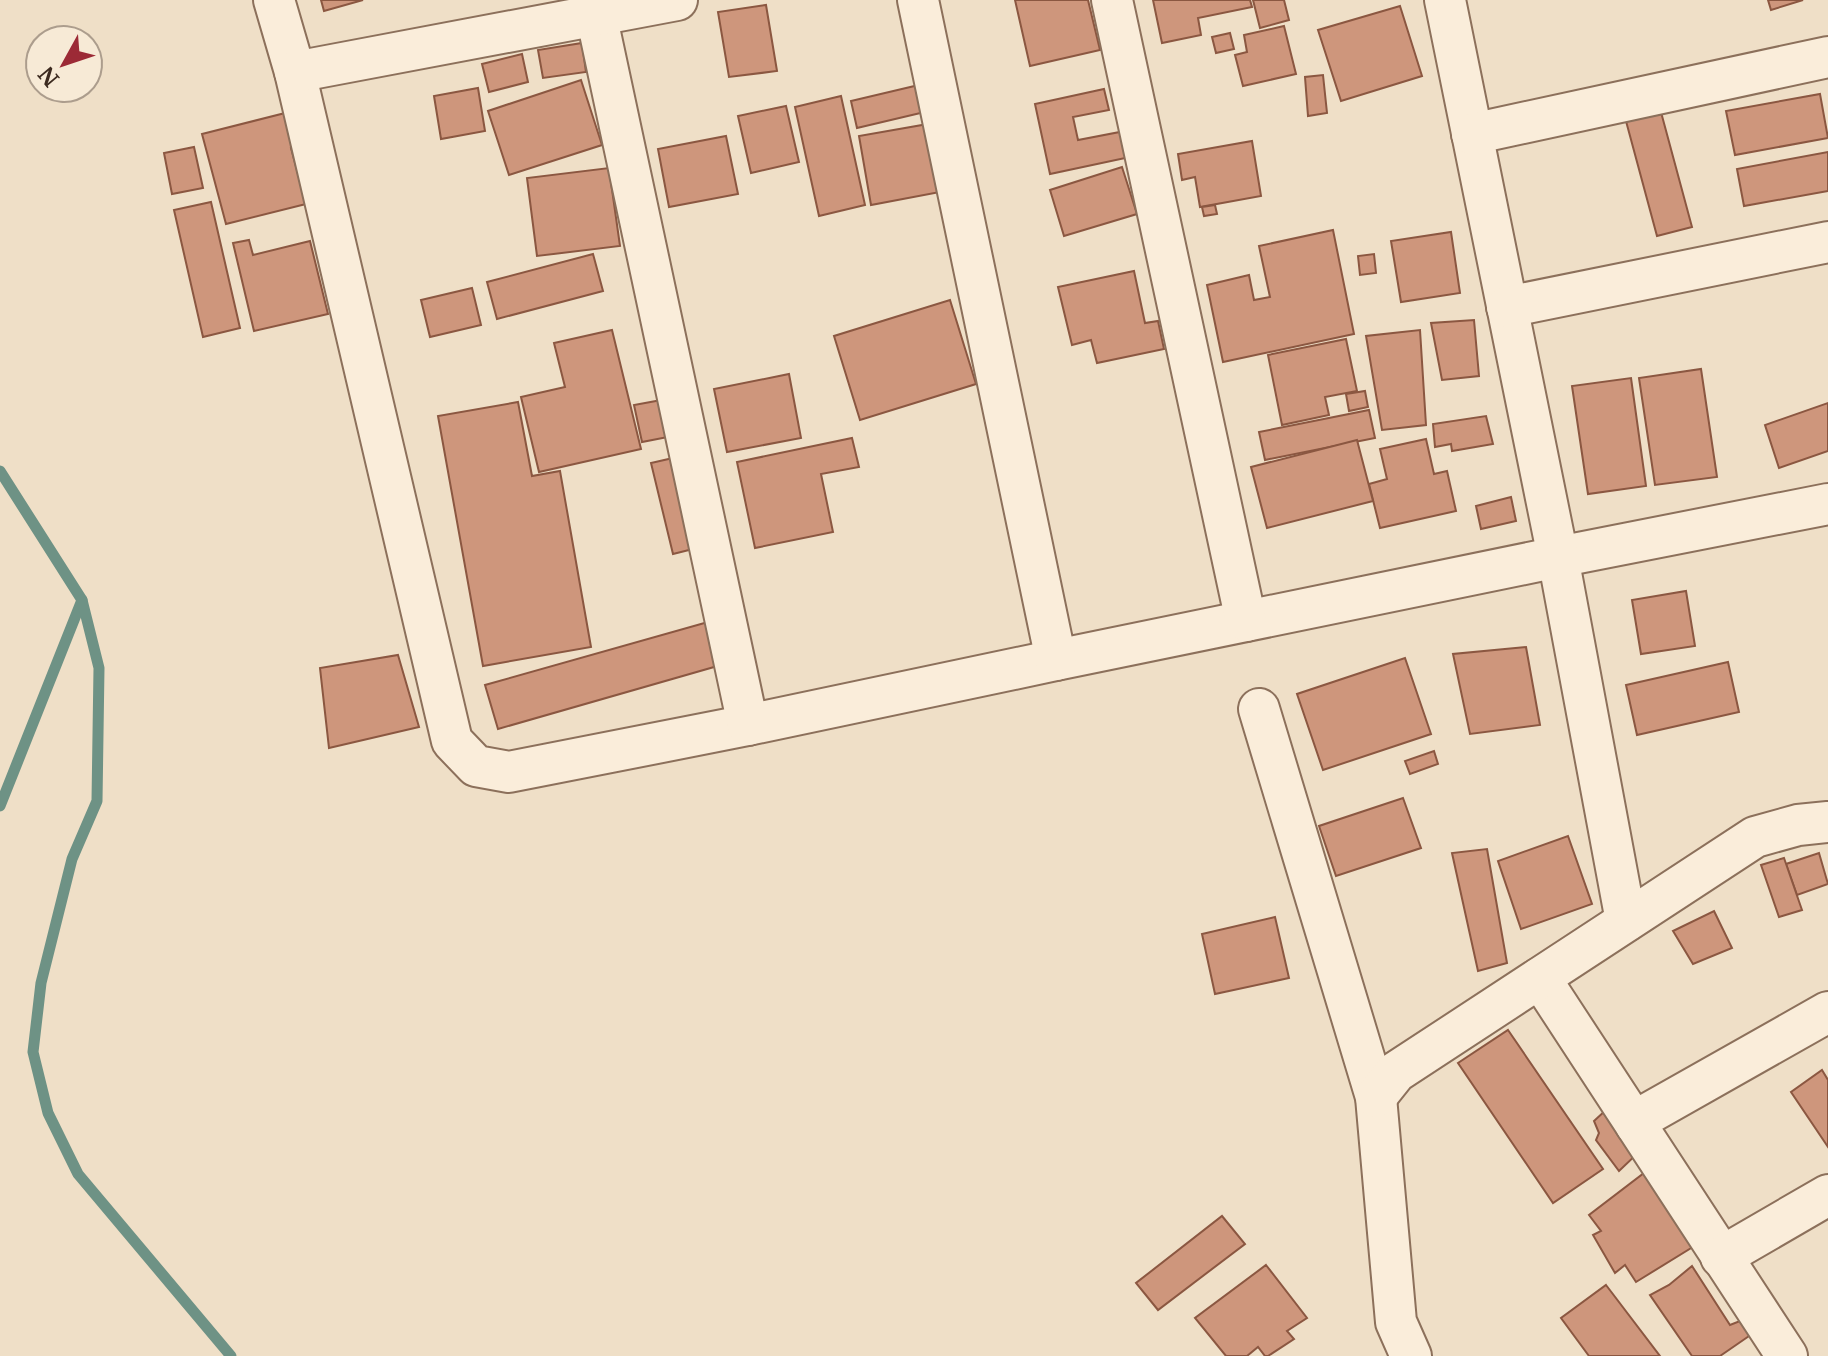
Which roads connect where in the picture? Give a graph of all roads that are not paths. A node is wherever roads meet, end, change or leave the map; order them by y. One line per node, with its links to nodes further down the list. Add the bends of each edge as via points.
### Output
1 (274, 0): 8 (street)
2 (677, 0): 6 (street)
3 (918, 0): 15 (street)
4 (1112, 0): 14 (street)
5 (1445, 0): 9 (street)
6 (594, 8): 8 (street); 17 (street)
7 (1828, 57): 9 (street)
8 (295, 72): 17 (street, via 452,741 476,766 509,772)
9 (1472, 134): 11 (street)
10 (1828, 242): 11 (street)
11 (1507, 307): 13 (street)
12 (1828, 504): 13 (street)
13 (1558, 557): 14 (street); 19 (street)
14 (1246, 621): 15 (street)
15 (1056, 660): 17 (street)
16 (1259, 709): 22 (street)
17 (748, 725)
18 (1828, 822): 19 (street, via 1755,837)
19 (1626, 921): 20 (street)
20 (1540, 978): 22 (street, via 1396,1072); 23 (street)
21 (1828, 1012): 23 (street)
22 (1376, 1097): 26 (street, via 1396,1322)
23 (1636, 1125): 25 (street)
24 (1828, 1195): 25 (street)
25 (1721, 1257): 27 (street)
26 (1411, 1356)
27 (1787, 1356)

